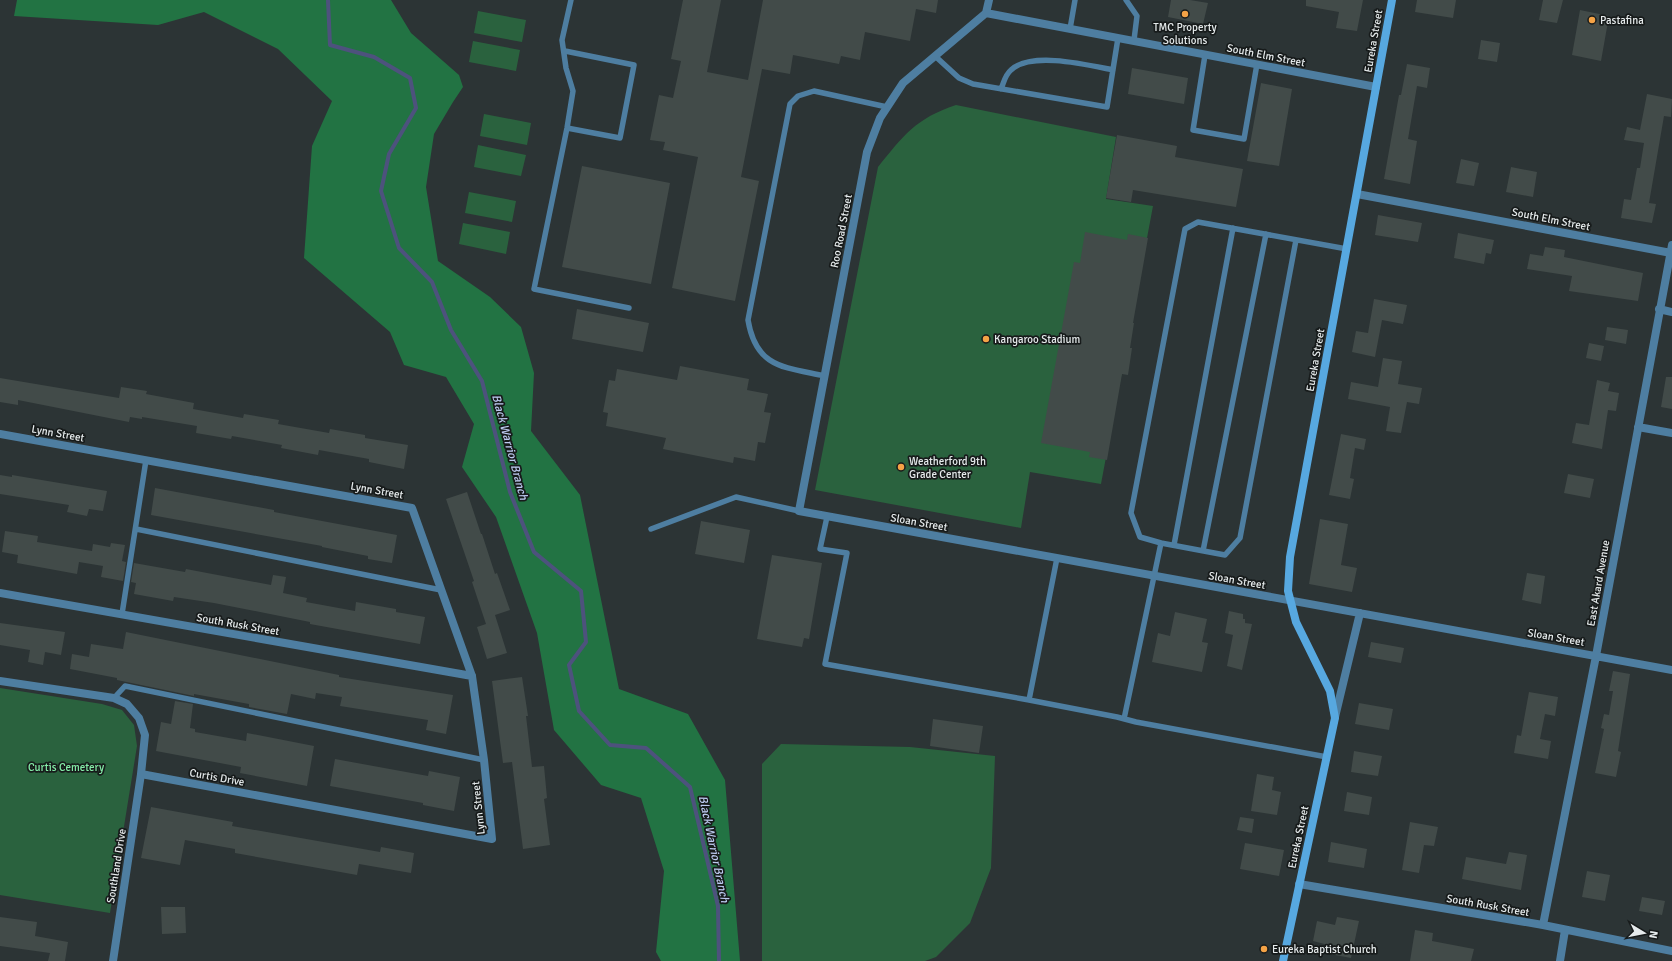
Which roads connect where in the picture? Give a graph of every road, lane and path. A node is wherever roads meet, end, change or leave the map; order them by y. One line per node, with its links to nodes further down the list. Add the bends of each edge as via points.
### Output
1 (570, 0): 10 (lane, via 562,40)
2 (989, 0): 6 (street)
3 (1075, 0): 7 (lane)
4 (1126, 0): 9 (lane, via 1137,16)
5 (1392, 0): 15 (street, Eureka Street)
6 (986, 13): 7 (street, South Elm Street); 12 (street, Roo Road Street)
7 (1070, 29): 8 (street, South Elm Street)
8 (1118, 38): 9 (street, South Elm Street); 14 (lane)
9 (1134, 40): 11 (street, South Elm Street)
10 (564, 51): 18 (lane, via 573,90); 18 (lane, via 634,65 620,138)
11 (1204, 54): 13 (street, South Elm Street); 13 (lane, via 1193,130 1244,139)
12 (935, 56): 16 (lane, via 959,78 973,84); 17 (street, Roo Road Street, via 903,83)
13 (1257, 64): 15 (street, South Elm Street)
14 (1113, 70): 16 (lane, via 1071,62 1029,62 1011,70); 16 (lane, via 1107,107)
15 (1376, 87): 19 (street, Eureka Street)
16 (1001, 89)
17 (887, 107): 28 (street, Roo Road Street, via 867,152); 28 (lane, via 814,91 798,96 790,104 748,320 750,334 766,358 779,366)
18 (567, 128): 25 (lane, via 534,289)
19 (1357, 194): 23 (street, Eureka Street); 24 (street, South Elm Street)
20 (1233, 228): 21 (lane); 37 (lane, via 1198,222 1185,229 1131,514 1140,537); 38 (lane)
21 (1266, 234): 22 (lane); 39 (lane)
22 (1296, 240): 23 (lane); 39 (lane, via 1240,538 1225,555)
23 (1347, 249): 44 (street, Eureka Street, via 1290,557 1288,591)
24 (1671, 249): 26 (street, East Akard Avenue)
25 (629, 308)
26 (1659, 309): 27 (street); 29 (street, East Akard Avenue)
27 (1672, 312)
28 (825, 376): 33 (street, Roo Road Street)
29 (1638, 427): 30 (street); 47 (street, East Akard Avenue)
30 (1672, 433)
31 (0, 434): 32 (street, Lynn Street)
32 (146, 460): 35 (lane); 42 (street, Lynn Street, via 412,508)
33 (799, 511): 34 (street, Sloan Street); 36 (lane, via 736,497)
34 (826, 517): 40 (street, Sloan Street); 52 (lane, via 820,549 846,553 825,664)
35 (136, 529): 42 (lane); 46 (lane)
36 (651, 529)
37 (1161, 543): 38 (lane); 41 (lane)
38 (1174, 545): 39 (lane)
39 (1203, 551)
40 (1057, 558): 41 (street, Sloan Street); 52 (lane)
41 (1155, 576): 44 (street, Sloan Street); 54 (lane)
42 (441, 590): 49 (street, Lynn Street)
43 (0, 593): 46 (street, South Rusk Street)
44 (1291, 600): 45 (street, Sloan Street); 53 (street, Eureka Street, via 1296,622 1330,691)
45 (1360, 613): 47 (street, Sloan Street); 53 (street, Eureka Street)
46 (122, 614): 49 (street, South Rusk Street)
47 (1596, 656): 48 (street, Sloan Street); 60 (street, East Akard Avenue)
48 (1672, 670)
49 (472, 676): 56 (street, Lynn Street)
50 (0, 681): 51 (street)
51 (114, 698): 56 (lane, via 125,686); 57 (street, via 128,704 139,718 143,729 145,735)
52 (1029, 700): 54 (lane)
53 (1335, 718): 55 (street, Eureka Street)
54 (1124, 719): 55 (lane)
55 (1327, 757): 59 (street, Eureka Street)
56 (484, 760): 58 (street, Lynn Street)
57 (141, 774): 58 (street, Curtis Drive); 63 (street, Southland Drive)
58 (492, 839)
59 (1300, 884): 60 (street, South Rusk Street); 64 (street, Eureka Street)
60 (1542, 925): 61 (street, South Rusk Street)
61 (1566, 930): 62 (street, South Rusk Street); 65 (street)
62 (1672, 951)
63 (113, 961)
64 (1283, 961)
65 (1560, 961)

